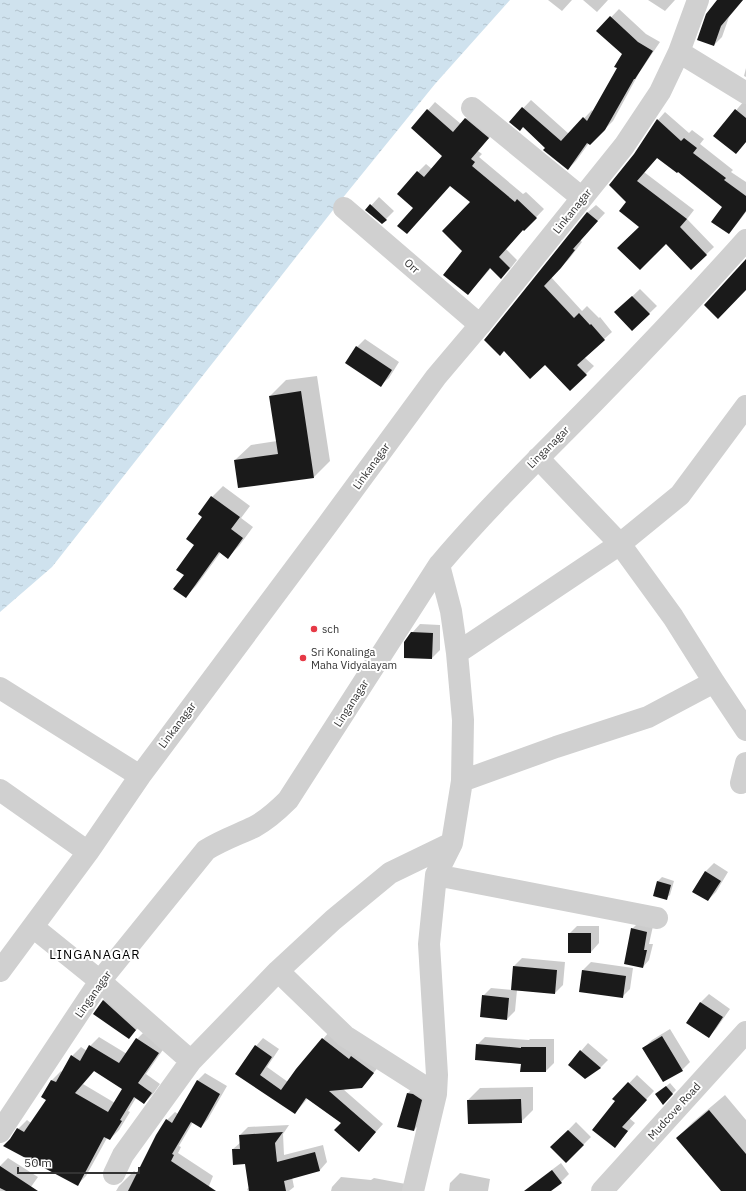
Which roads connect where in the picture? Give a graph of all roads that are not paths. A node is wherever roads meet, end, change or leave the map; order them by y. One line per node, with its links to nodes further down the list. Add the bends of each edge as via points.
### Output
1 (698, 0): 2 (street, Linkanagar)
2 (679, 52): 3 (street); 5 (street, Linkanagar, via 660,92 624,146)
3 (746, 94)
4 (472, 108): 5 (street)
5 (582, 198): 8 (street, Linkanagar)
6 (344, 208): 8 (street, Orr)
7 (746, 240): 10 (street, Linganagar)
8 (480, 325): 17 (street, Linkanagar, via 436,377)
9 (746, 406): 11 (street, via 680,495)
10 (538, 458): 11 (street); 12 (street, Linganagar)
11 (620, 544): 13 (street); 14 (street, via 673,616)
12 (439, 565): 13 (street, via 451,612); 27 (street, Linganagar, via 288,800 273,815 255,827 206,850)
13 (457, 653): 18 (street, via 463,720)
14 (714, 682): 16 (street); 18 (street, via 648,717)
15 (0, 688): 17 (street)
16 (746, 730)
17 (140, 776): 21 (street, Linkanagar)
18 (462, 781): 20 (street)
19 (0, 790): 21 (street)
20 (452, 843): 22 (street); 26 (street, via 390,873 333,920)
21 (88, 852): 24 (street, Linkanagar)
22 (436, 875): 23 (street); 30 (street, via 429,944)
23 (657, 918)
24 (33, 927): 25 (street, Linkanagar); 27 (street)
25 (0, 971)
26 (278, 971): 29 (street); 30 (street, via 346,1036)
27 (100, 981): 29 (street); 31 (street, Linganagar)
28 (746, 1032): 34 (street, Mudcove Road)
29 (191, 1060): 32 (street, via 123,1155)
30 (436, 1094): 33 (street)
31 (0, 1132)
32 (114, 1174)
33 (413, 1191)
34 (602, 1191)

